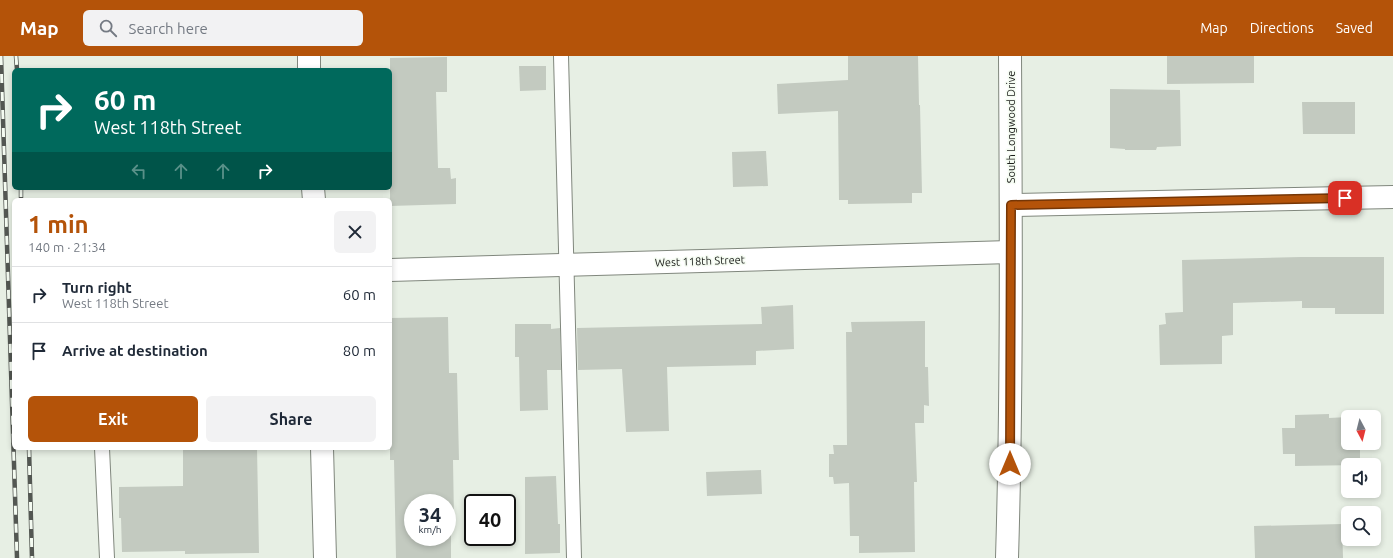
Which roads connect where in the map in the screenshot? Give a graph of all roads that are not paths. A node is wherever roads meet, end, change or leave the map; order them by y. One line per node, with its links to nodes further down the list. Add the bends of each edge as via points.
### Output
1 (309, 56): 4 (street)
2 (561, 56): 8 (lane)
3 (1010, 56): 6 (street, South Longwood Drive)
4 (309, 68)
5 (1393, 197): 6 (street)
6 (1011, 205): 7 (street, South Longwood Drive)
7 (1010, 252): 8 (street, West 118th Street); 15 (street, South Longwood Drive, via 1010,464)
8 (566, 265): 9 (street, West 118th Street); 14 (lane)
9 (392, 270)
10 (102, 450): 12 (lane)
11 (322, 450): 13 (street)
12 (106, 558)
13 (325, 558)
14 (574, 558)
15 (1007, 558)

